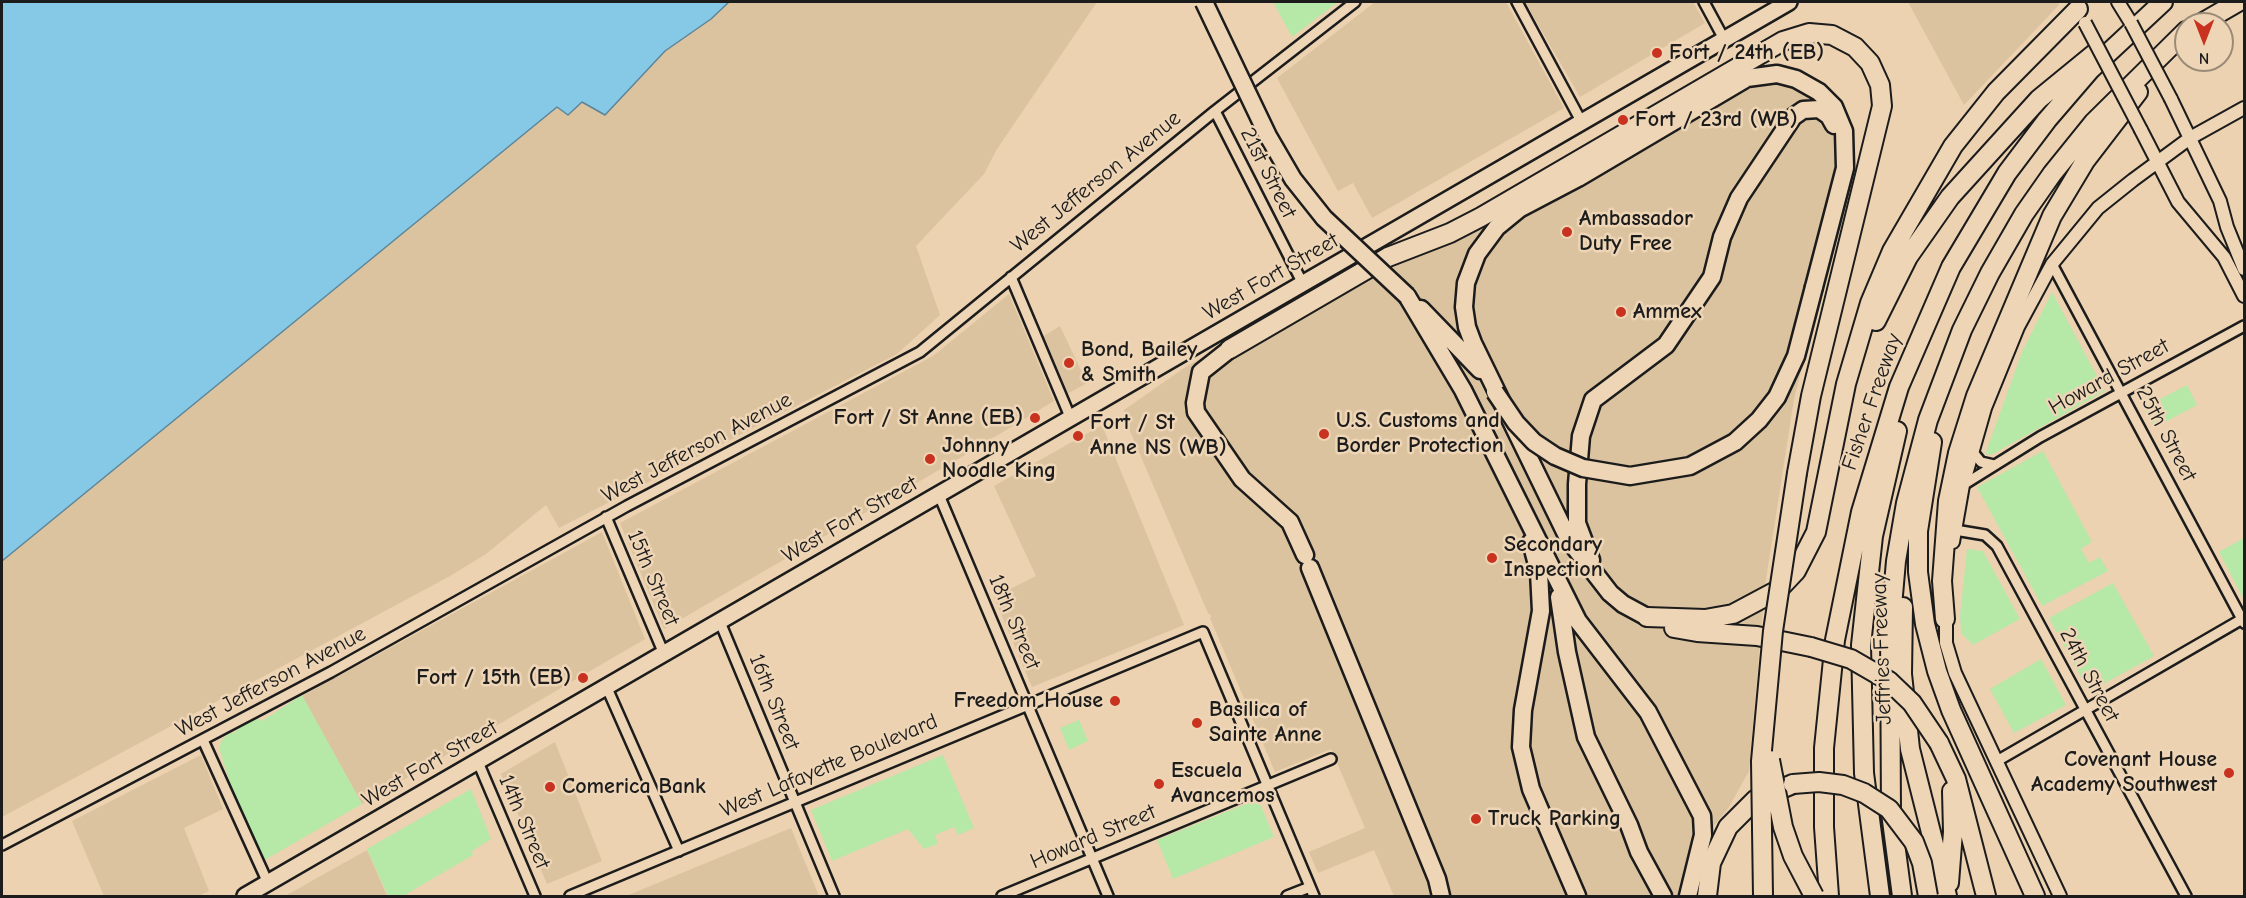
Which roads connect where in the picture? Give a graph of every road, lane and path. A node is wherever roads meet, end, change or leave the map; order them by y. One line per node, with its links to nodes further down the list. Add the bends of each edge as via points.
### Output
1 (1204, 2): 27 (highway, bridge, via 1268,136 1293,179 1324,218)
2 (1354, 2): 17 (street, West Jefferson Avenue)
3 (1517, 2): 18 (street)
4 (1704, 2): 13 (street)
5 (1789, 2): 13 (main road, West Fort Street)
6 (2118, 2): 19 (street, bridge)
7 (2221, 2): 11 (highway)
8 (2238, 2): 12 (highway)
9 (2158, 6): 26 (highway, Fisher Freeway, via 2090,70 2033,137 1983,209); 35 (highway, via 2047,92 1935,217 1902,267 1881,309)
10 (2081, 9): 20 (street, bridge); 35 (highway, via 2002,85 1971,122 1905,225 1862,329 1846,384)
11 (2209, 12)
12 (2221, 12)
13 (1724, 39): 18 (main road, West Fort Street)
14 (2174, 43): 31 (highway, via 2107,108 2036,195 1990,273)
15 (2174, 46): 46 (highway, via 2062,197 1991,358 1967,421 1952,477 1943,553)
16 (2244, 108): 19 (street)
17 (1215, 111): 23 (street, West Jefferson Avenue); 24 (street, 21st Street)
18 (1581, 122): 24 (main road, West Fort Street)
19 (2190, 138): 20 (street); 22 (street, via 2220,201)
20 (2158, 162): 21 (street, via 2098,208); 28 (street, via 2178,202 2224,257)
21 (2052, 264): 32 (street, 25th Street); 34 (street, via 1998,373)
22 (2244, 269)
23 (1011, 277): 33 (street); 41 (street, West Jefferson Avenue, via 920,352)
24 (1303, 284): 33 (main road, West Fort Street)
25 (1809, 286): 27 (highway, bridge, via 1797,356 1777,397 1759,420 1735,442 1690,466 1630,476 1583,468 1534,442 1516,423 1478,367); 44 (highway, via 1836,150 1832,119 1815,109 1803,110 1793,117 1749,181 1722,237 1712,277 1666,345 1593,400 1581,436 1577,523); 44 (highway, via 1845,168 1846,139 1838,115 1824,96 1783,75 1747,78 1519,209 1489,236 1472,264 1466,284 1467,327 1569,540)
26 (1942, 286): 50 (highway, Fisher Freeway, via 1899,387 1866,491 1844,586); 83 (highway, via 1885,474 1864,600 1863,762)
27 (1407, 296): 40 (highway, via 1463,390)
28 (2244, 296)
29 (2244, 326): 32 (street, Howard Street)
30 (1230, 350): 52 (highway, bridge, via 1388,257 1480,217 1783,41 1809,33 1832,35 1855,47 1876,74 1882,95 1881,117 1803,431); 75 (highway, via 1201,372 1196,412 1242,479 1290,522 1437,879)
31 (1952, 355): 39 (highway, via 1928,420); 88 (highway, via 1921,502 1918,562 1923,612 1936,671 1951,710)
32 (2122, 393): 36 (street, Howard Street); 47 (street, 25th Street)
33 (1071, 419): 38 (main road, West Fort Street)
34 (1972, 451): 36 (street, via 1981,462); 37 (street)
35 (1832, 457): 45 (highway, via 1811,547 1797,571 1778,590 1749,607 1719,617)
36 (1994, 465): 37 (street, Howard Street)
37 (1963, 484): 42 (street)
38 (939, 495): 48 (main road, West Fort Street); 53 (street, 18th Street)
39 (1906, 503): 84 (highway, via 1894,582 1889,659 1891,813); 86 (highway, Jeffries Freeway, via 1902,651 1906,715 1913,759)
40 (1523, 512): 43 (highway); 76 (highway, via 1539,572 1541,600 1520,726 1522,760)
41 (606, 517): 49 (street, 15th Street); 55 (street, West Jefferson Avenue)
42 (1955, 530): 46 (street); 54 (street, 24th Street, via 1985,536 1997,546)
43 (1551, 567): 77 (highway, via 1590,747); 78 (highway, via 1578,621 1648,712 1702,816 1703,835)
44 (1600, 583): 45 (highway, via 1623,604)
45 (1647, 617): 56 (highway, bridge, via 1680,629 1757,636 1851,659 1889,681 1912,703)
46 (1945, 619): 58 (street, via 1949,657)
47 (2244, 620): 54 (street)
48 (720, 622): 49 (main road, West Fort Street); 61 (street, 16th Street)
49 (664, 654): 51 (main road, West Fort Street)
50 (1830, 684): 81 (highway, via 1814,747); 82 (highway, Fisher Freeway, via 1824,760)
51 (607, 688): 59 (main road, West Fort Street); 63 (street)
52 (1766, 701): 80 (highway, bridge, via 1760,789); 81 (highway, bridge, via 1770,761 1779,810 1793,856)
53 (1028, 705): 60 (street, West Lafayette Boulevard, via 1203,632); 61 (street, West Lafayette Boulevard); 64 (street, 18th Street)
54 (2085, 710): 58 (street); 90 (street, 24th Street)
55 (203, 740): 62 (street, West Jefferson Avenue); 65 (street)
56 (1939, 743): 86 (highway, via 1954,809); 87 (highway, via 1956,779)
57 (1331, 759): 60 (street, Howard Street)
58 (1997, 760): 89 (street)
59 (478, 762): 65 (main road, West Fort Street); 68 (street, 14th Street)
60 (1267, 786): 64 (street, Howard Street); 66 (street)
61 (794, 803): 63 (street, West Lafayette Boulevard); 70 (street, 16th Street)
62 (2, 845)
63 (679, 851): 69 (street, West Lafayette Boulevard)
64 (1092, 859): 71 (street, Howard Street); 72 (street, 18th Street)
65 (268, 883): 67 (main road, West Fort Street)
66 (1310, 887): 73 (street); 74 (street)
67 (245, 897)
68 (535, 897)
69 (570, 897)
70 (834, 897)
71 (1002, 897)
72 (1108, 897)
73 (1287, 897)
74 (1314, 897)
75 (1441, 897)
76 (1577, 897)
77 (1663, 897)
78 (1688, 897)
79 (1707, 897): 85 (highway, bridge, via 1711,863 1728,827 1755,800 1793,784 1833,783 1855,789 1896,817 1914,842)
80 (1763, 897)
81 (1814, 897)
82 (1829, 897)
83 (1880, 897)
84 (1902, 897)
85 (1928, 897)
86 (1948, 897)
87 (1986, 897)
88 (2035, 897)
89 (2060, 897)
90 (2186, 897)

